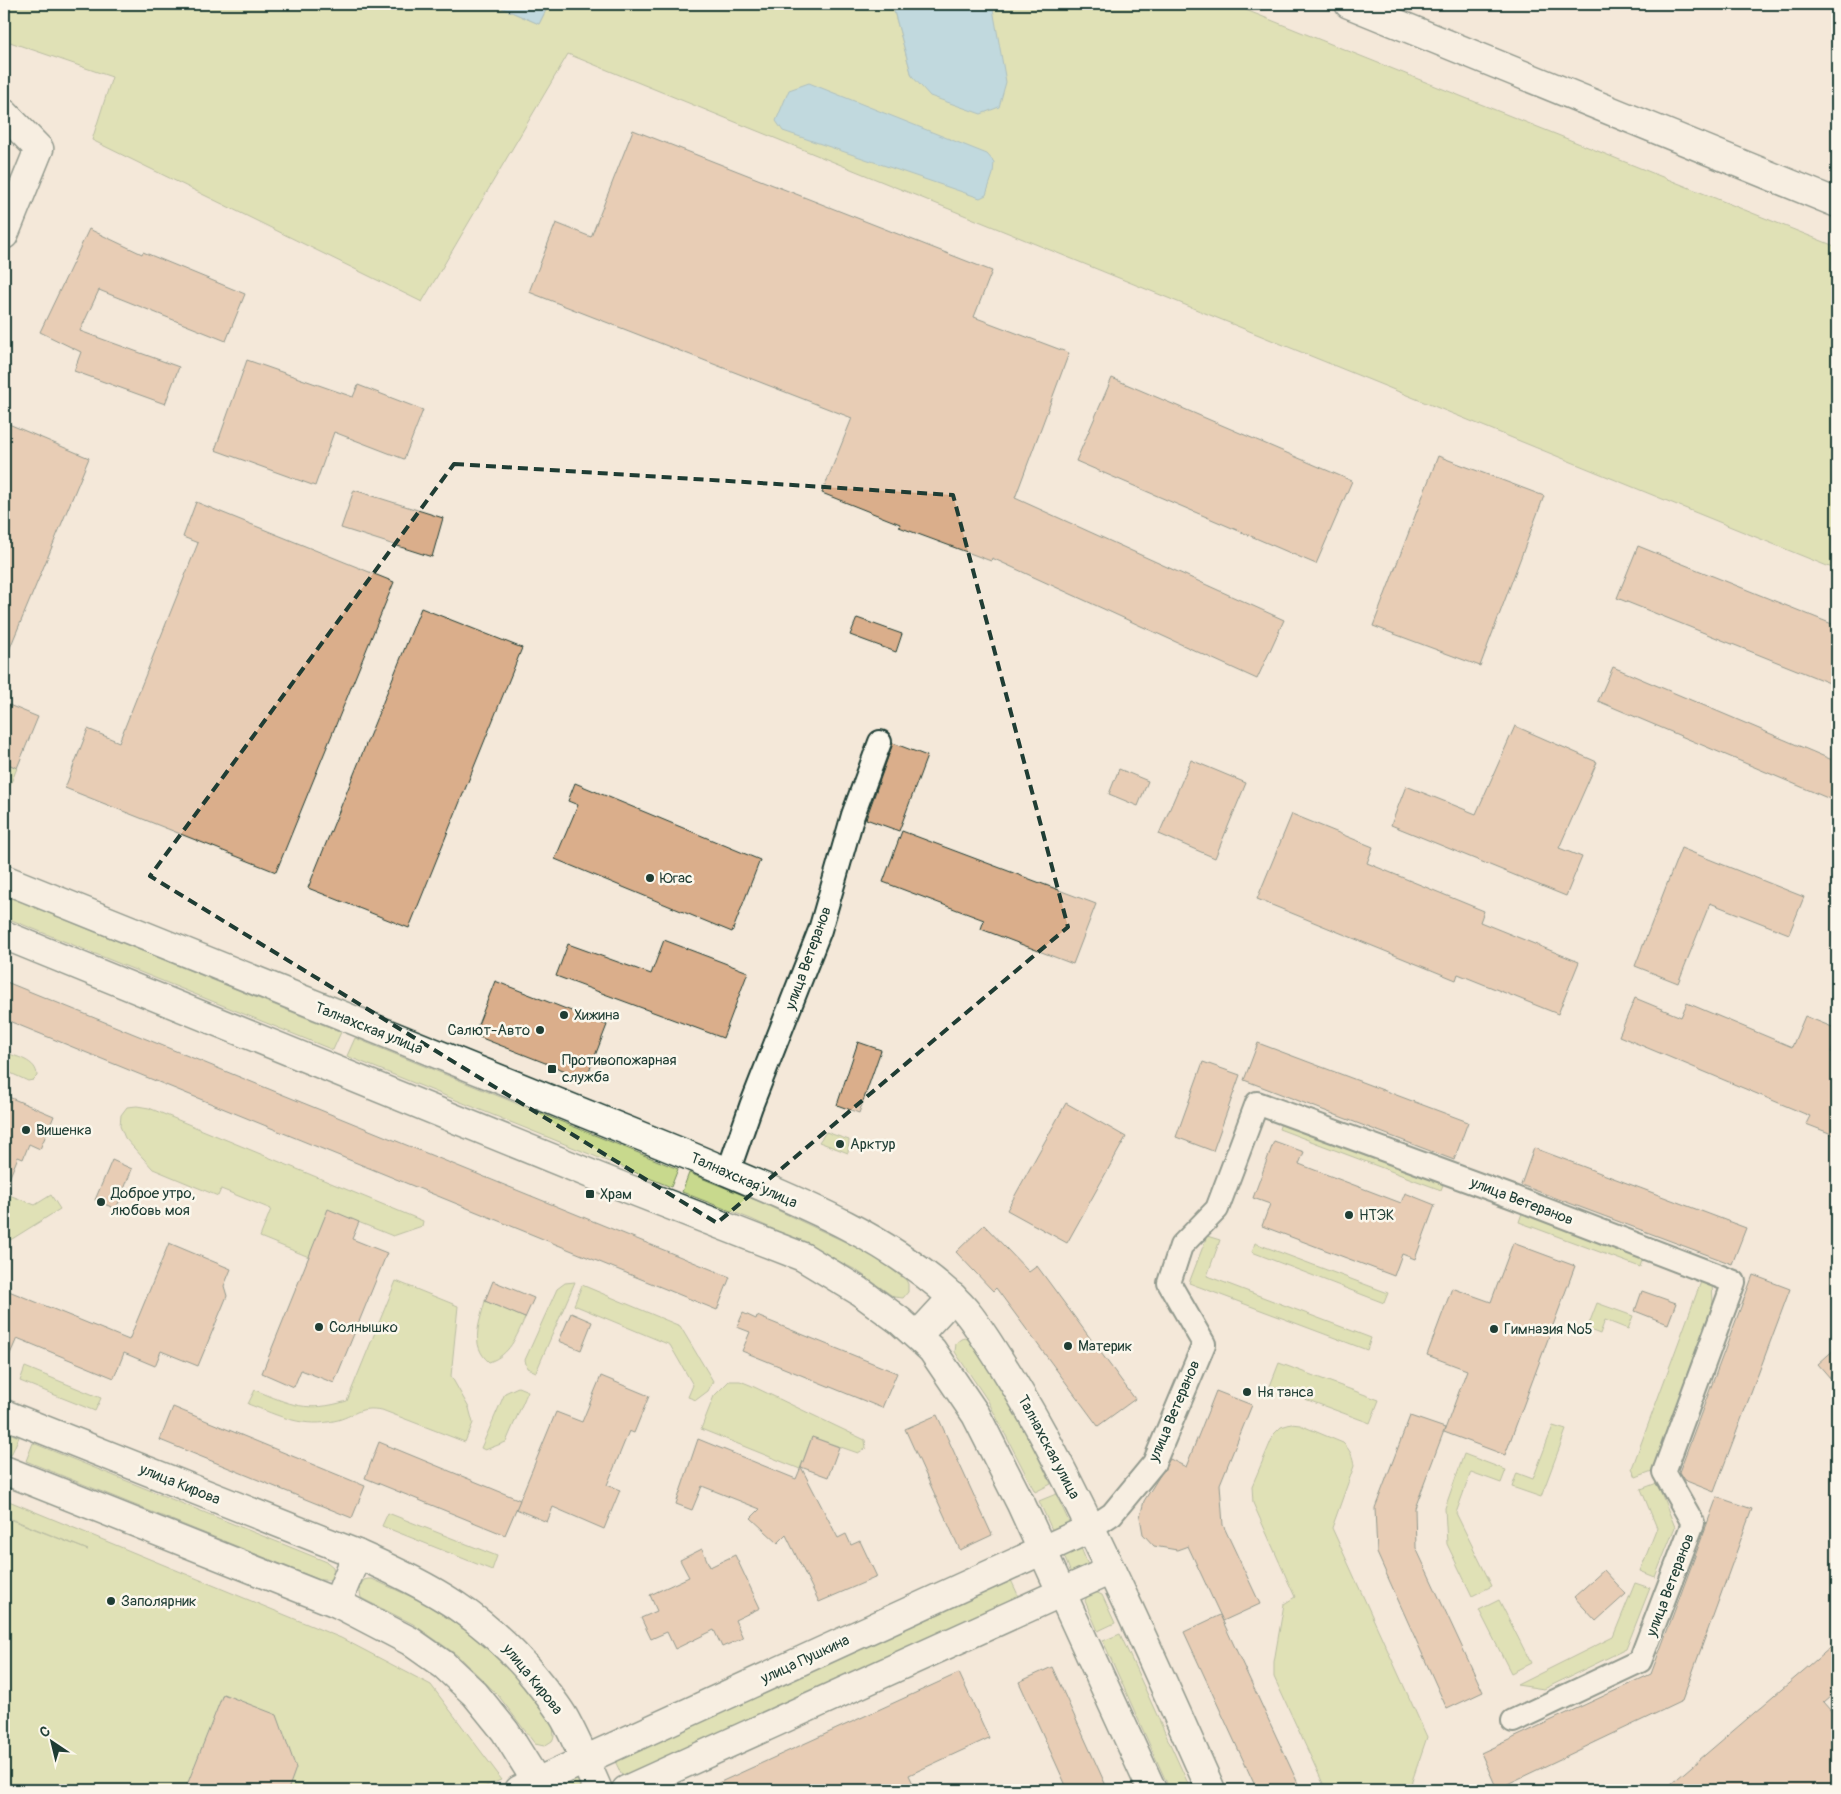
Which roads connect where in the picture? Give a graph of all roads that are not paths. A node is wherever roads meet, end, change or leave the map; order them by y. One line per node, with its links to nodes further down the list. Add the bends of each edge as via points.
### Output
1 (1349, 4): 3 (street)
2 (4, 113): 4 (street, via 39,149)
3 (1837, 204)
4 (4, 235)
5 (880, 742): 8 (street, улица Ветеранов, via 853,815 820,930)
6 (4, 880): 8 (street, Талнахская улица)
7 (4, 935): 10 (street, via 803,1257 859,1291)
8 (728, 1172): 9 (street, Талнахская улица, via 866,1234 905,1259)
9 (953, 1297): 10 (street); 13 (street, Талнахская улица, via 971,1317 1020,1392)
10 (918, 1336): 14 (street, via 932,1350 976,1415)
11 (4, 1414): 15 (street, улица Кирова)
12 (4, 1470): 18 (street)
13 (1090, 1528): 14 (street, улица Пушкина); 16 (street, Талнахская улица); 19 (street, улица Ветеранов, via 1112,1514 1154,1464 1204,1344 1169,1283 1181,1246 1217,1210 1257,1103 1734,1282 1664,1472 1693,1523 1640,1662)
14 (1042, 1550): 17 (street); 20 (street, улица Пушкина)
15 (357, 1554): 18 (street); 20 (street, улица Кирова, via 442,1595 483,1623 517,1656 551,1697)
16 (1111, 1570): 17 (street); 25 (street, Талнахская улица)
17 (1062, 1592): 23 (street); 24 (street)
18 (337, 1603): 21 (street, via 410,1641 444,1665 475,1694 505,1731)
19 (1513, 1721)
20 (584, 1760): 21 (street, улица Пушкина); 22 (street, улица Кирова)
21 (533, 1787)
22 (598, 1790)
23 (626, 1790)
24 (1152, 1790)
25 (1212, 1790)

